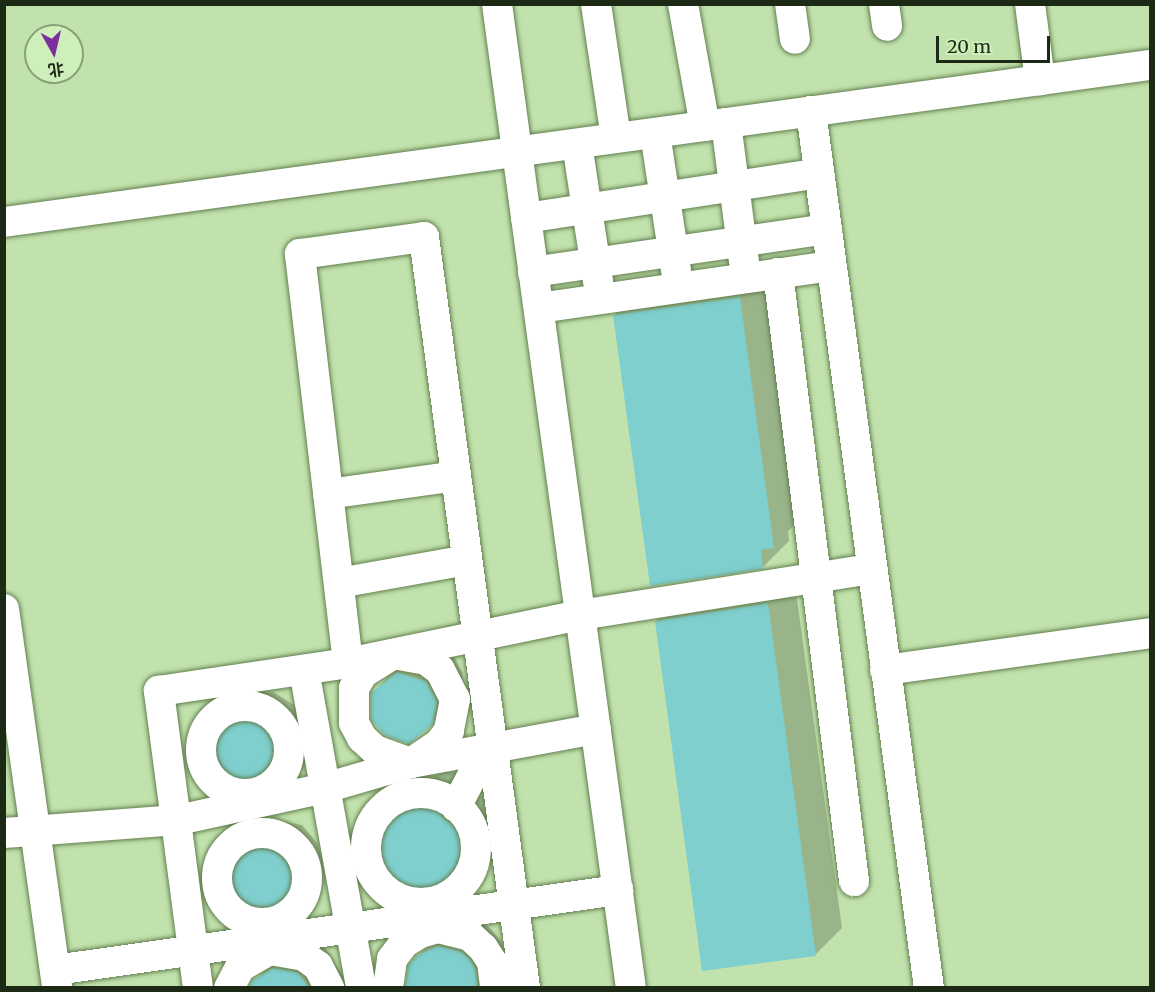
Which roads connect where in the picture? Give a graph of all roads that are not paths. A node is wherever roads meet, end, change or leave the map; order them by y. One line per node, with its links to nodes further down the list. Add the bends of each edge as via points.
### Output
1 (497, 4): 14 (street)
2 (596, 4): 12 (street)
3 (683, 4): 10 (street)
4 (790, 4): 6 (street)
5 (1030, 4): 8 (street)
6 (795, 39)
7 (1150, 64): 8 (street)
8 (1040, 80): 9 (street)
9 (811, 111): 10 (street); 15 (street)
10 (715, 124): 11 (street); 16 (street)
11 (655, 133): 12 (street); 17 (street)
12 (616, 138): 13 (street)
13 (577, 144): 14 (street); 18 (street)
14 (517, 151): 19 (street); 20 (street)
15 (819, 173): 16 (street); 21 (street)
16 (734, 186): 17 (street); 22 (street)
17 (665, 197): 18 (street); 23 (street)
18 (587, 209): 19 (street); 24 (street)
19 (526, 219): 26 (street)
20 (4, 222)
21 (827, 229): 22 (street); 25 (street)
22 (741, 242): 23 (street); 28 (street)
23 (674, 252): 24 (street); 29 (street)
24 (595, 263): 26 (street); 30 (street)
25 (831, 266): 27 (street); 35 (street)
26 (533, 272): 31 (street)
27 (778, 273): 28 (street); 36 (street)
28 (746, 279): 29 (street)
29 (679, 288): 30 (street)
30 (600, 300): 31 (street)
31 (538, 308): 39 (street)
32 (456, 476): 33 (street); 33 (street, via 424,237 300,254); 34 (street)
33 (328, 494): 37 (street)
34 (467, 560): 37 (street); 41 (street)
35 (872, 569): 36 (street); 43 (street)
36 (817, 578): 39 (street); 76 (street)
37 (339, 583): 44 (street)
38 (4, 609): 66 (street)
39 (580, 615): 41 (street); 51 (street)
40 (1150, 633): 43 (street)
41 (470, 638): 42 (street); 45 (street); 48 (street)
42 (393, 654): 44 (street); 45 (street, via 426,660)
43 (885, 670): 98 (street)
44 (325, 671): 47 (street); 52 (street); 52 (street); 54 (street, via 351,706)
45 (442, 673): 49 (street)
46 (166, 690): 47 (street); 50 (street); 57 (street, via 159,691)
47 (238, 693): 50 (street); 52 (street)
48 (486, 696): 49 (street); 55 (street)
49 (455, 699): 53 (street)
50 (208, 726): 59 (street, via 200,746)
51 (596, 729): 55 (street); 79 (street)
52 (292, 730): 54 (street); 58 (street); 60 (street)
53 (449, 731): 55 (street); 56 (street, via 439,744)
54 (361, 733): 56 (street, via 375,750); 60 (street)
55 (486, 749): 56 (street); 63 (street); 69 (street)
56 (411, 763): 60 (street); 61 (street)
57 (170, 766): 59 (street); 65 (street)
58 (285, 769): 60 (street); 62 (street, via 273,784)
59 (208, 771): 62 (street, via 231,792); 65 (street)
60 (329, 786): 62 (street); 64 (street); 68 (street); 73 (street)
61 (414, 794): 63 (street, via 438,796); 64 (street, via 389,803)
62 (251, 799): 65 (street); 68 (street)
63 (456, 807): 71 (street, via 472,828)
64 (376, 816): 72 (street, via 368,832)
65 (185, 818): 66 (street); 70 (street); 77 (street)
66 (36, 830): 67 (street); 90 (street)
67 (4, 833)
68 (269, 835): 70 (street, via 236,840); 74 (street, via 300,854)
69 (505, 841): 71 (street); 81 (street)
70 (225, 851): 75 (street, via 217,865)
71 (473, 859): 81 (street); 83 (street, via 459,888)
72 (368, 860): 73 (street); 78 (street, via 378,883)
73 (339, 864): 74 (street); 84 (street)
74 (306, 870): 80 (street)
75 (216, 881): 77 (street); 82 (street)
76 (854, 881)
77 (187, 886): 87 (street)
78 (386, 890): 83 (street); 84 (street)
79 (618, 890): 81 (street); 97 (street)
80 (301, 900): 84 (street); 85 (street)
81 (505, 906): 83 (street); 86 (street); 92 (street)
82 (229, 910): 85 (street); 87 (street)
83 (428, 917): 84 (street); 86 (street); 88 (street)
84 (350, 928): 85 (street); 88 (street); 89 (street); 95 (street)
85 (268, 937): 87 (street); 89 (street); 91 (street)
86 (480, 945): 92 (street)
87 (203, 949): 90 (street); 91 (street); 93 (street)
88 (396, 953): 96 (street, via 387,976)
89 (313, 963): 94 (street)
90 (56, 979)
91 (231, 982)
92 (510, 982)
93 (198, 987)
94 (329, 987)
95 (361, 987)
96 (388, 987)
97 (631, 987)
98 (929, 987)

